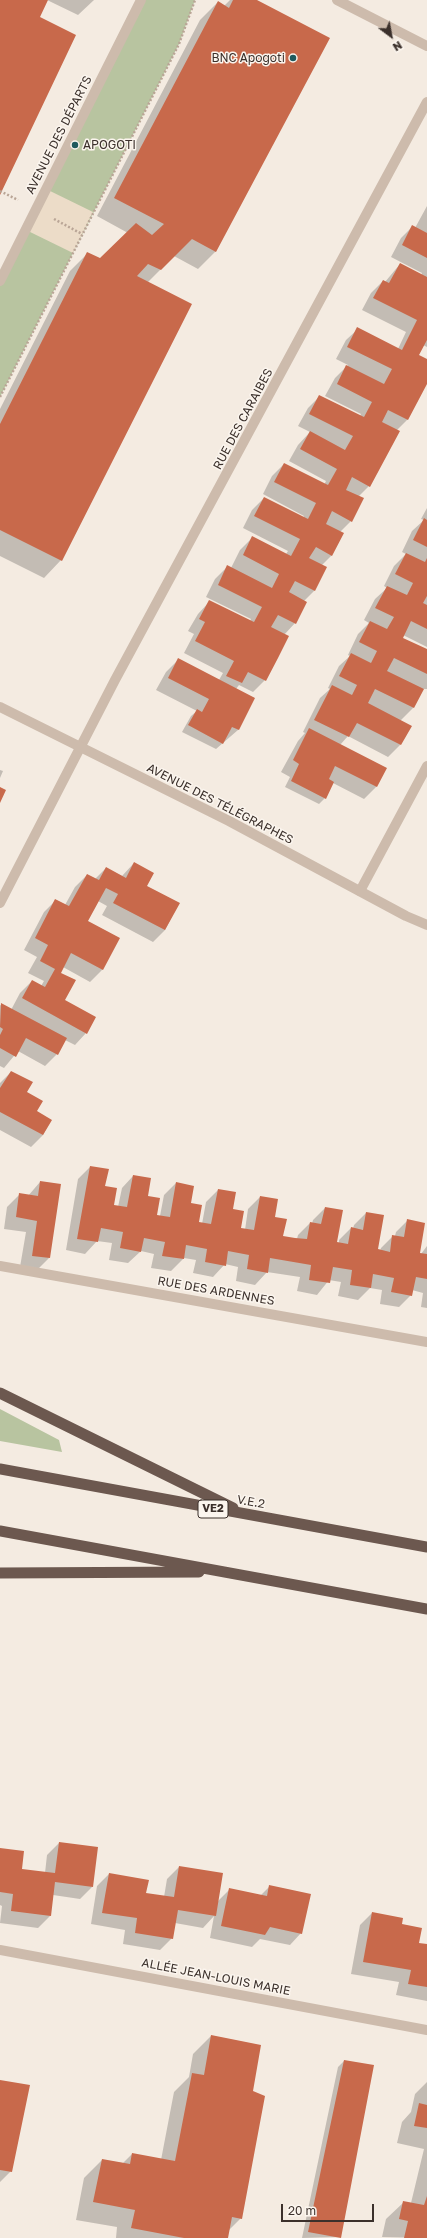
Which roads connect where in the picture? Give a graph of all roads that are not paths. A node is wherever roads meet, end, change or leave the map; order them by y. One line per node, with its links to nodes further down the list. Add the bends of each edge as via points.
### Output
1 (140, 0): 5 (street, AVENUE DES DÉPARTS)
2 (337, 0): 3 (street)
3 (427, 46)
4 (427, 102): 7 (street, RUE DES CARAIBES, via 115,680)
5 (0, 281)
6 (0, 707): 7 (street, AVENUE DES TÉLÉGRAPHES)
7 (82, 748): 9 (street, AVENUE DES TÉLÉGRAPHES); 10 (street)
8 (427, 766): 9 (street)
9 (360, 891): 11 (street, AVENUE DES TÉLÉGRAPHES)
10 (0, 902)
11 (427, 925)
12 (0, 1266): 13 (street, RUE DES ARDENNES)
13 (427, 1342)
14 (0, 1393): 16 (highway)
15 (0, 1470): 16 (highway, V.E.2 / VE2)
16 (246, 1514): 18 (highway, V.E.2 / VE2)
17 (0, 1531): 20 (highway)
18 (427, 1548)
19 (0, 1573): 20 (highway)
20 (230, 1573): 21 (highway)
21 (427, 1609)
22 (0, 1950): 23 (street, ALLÉE JEAN-LOUIS MARIE)
23 (427, 2030)

